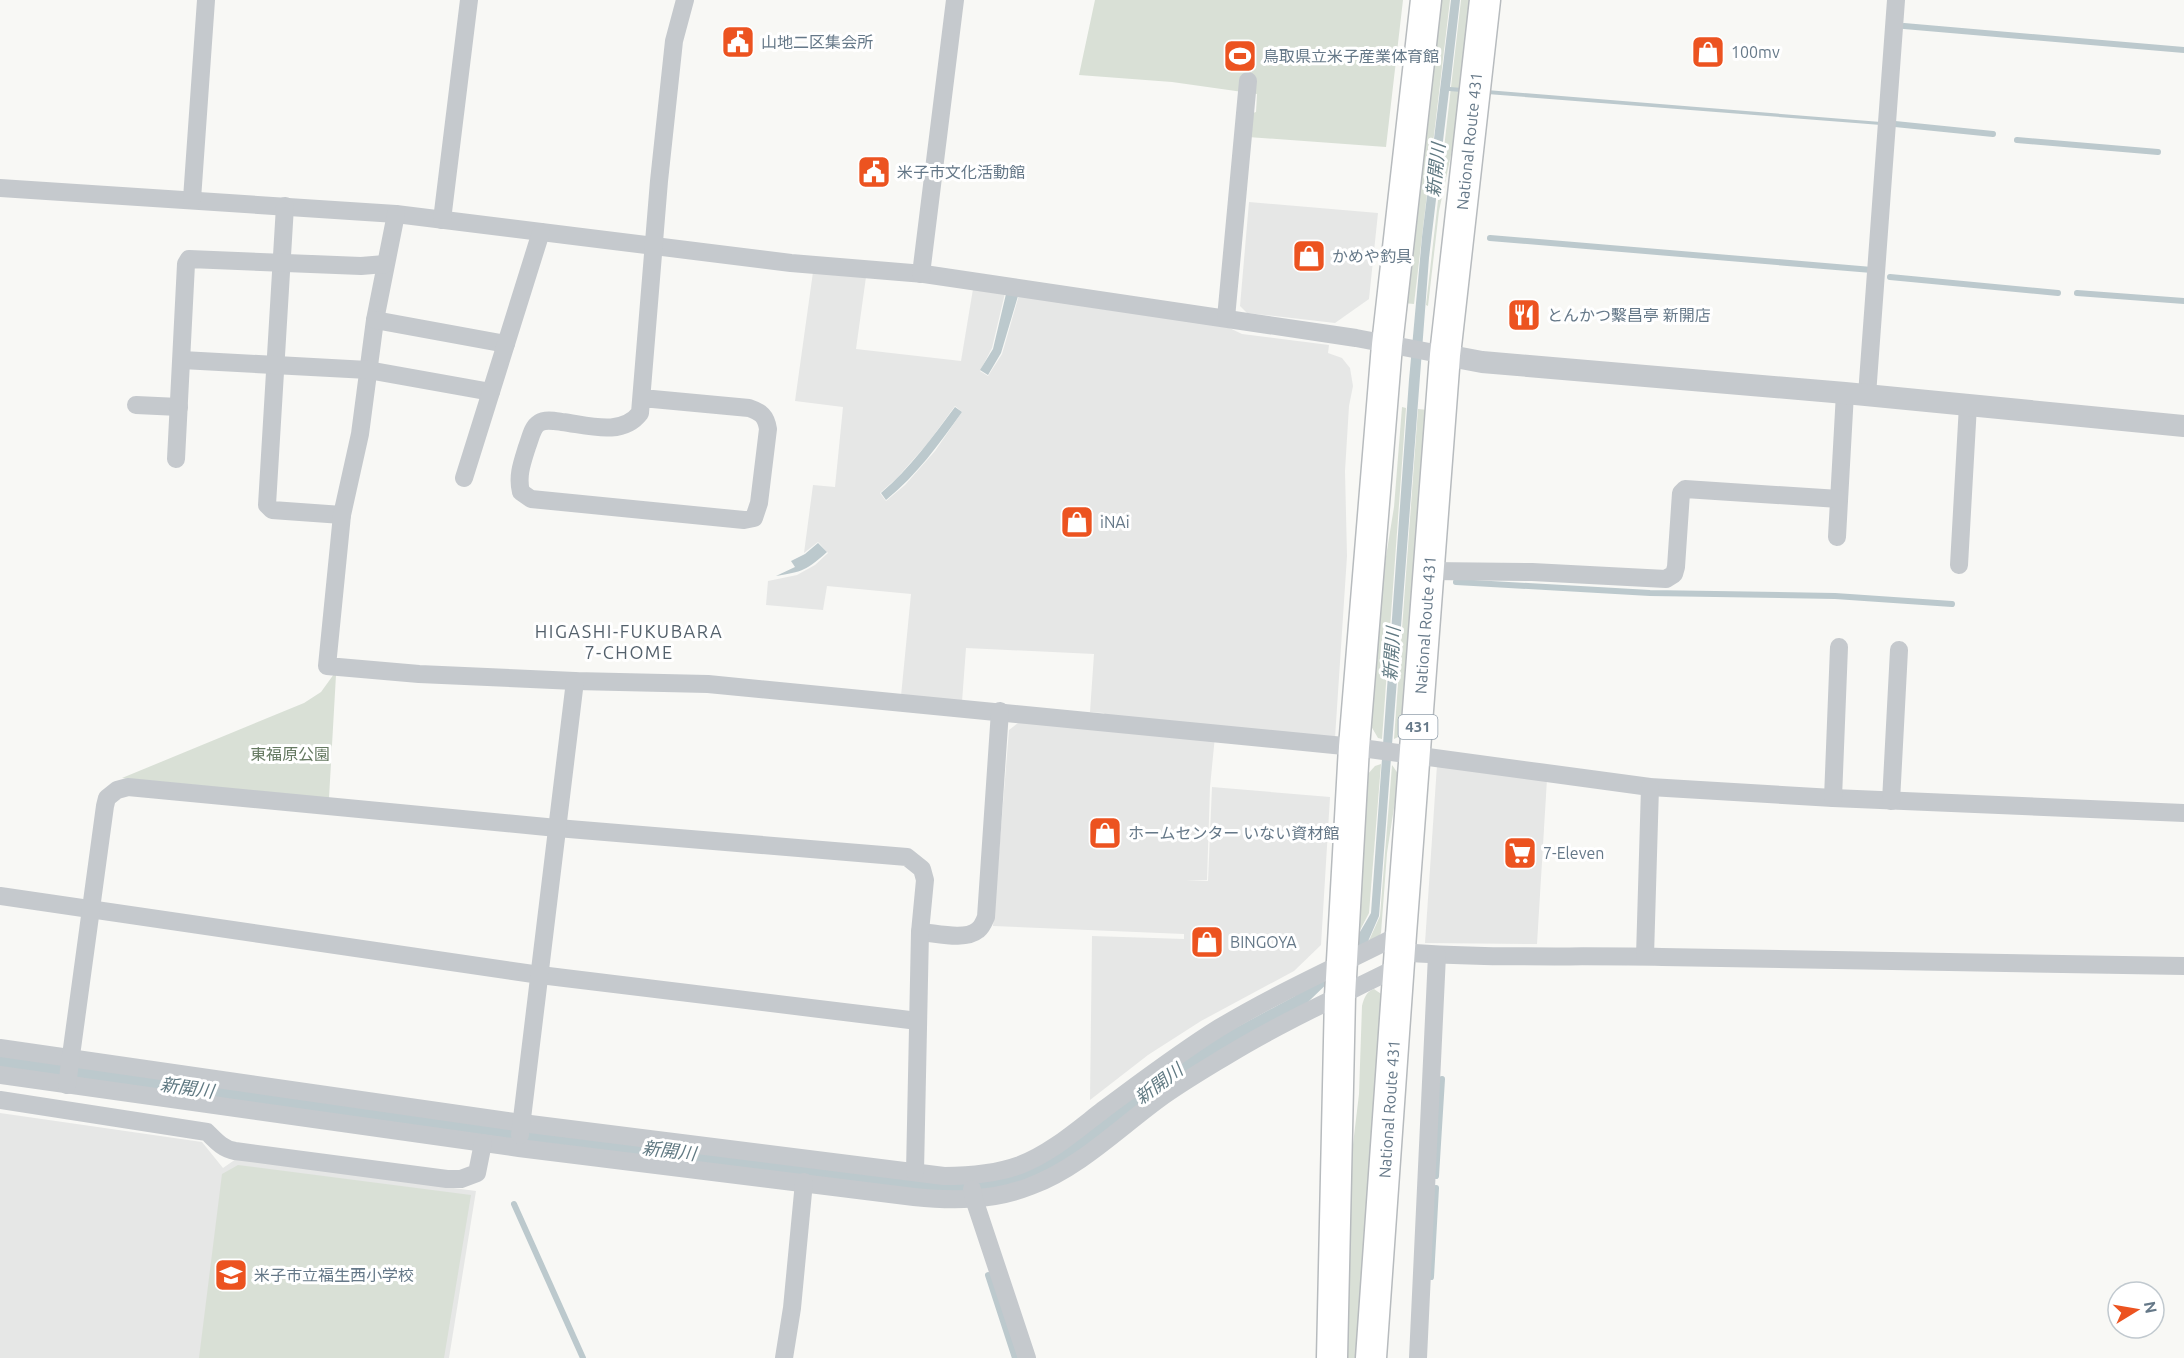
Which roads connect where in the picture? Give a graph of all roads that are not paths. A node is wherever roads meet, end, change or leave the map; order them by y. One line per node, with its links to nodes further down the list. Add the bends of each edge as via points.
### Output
1 (206, 0): 10 (street)
2 (469, 0): 13 (street)
3 (685, 0): 15 (street, via 674,41)
4 (955, 0): 18 (street)
5 (1426, 0): 22 (highway)
6 (1485, 0): 23 (highway, National Route 431 / 431)
7 (1896, 0): 28 (street)
8 (1248, 81): 19 (street)
9 (0, 188): 10 (street)
10 (192, 199): 11 (street)
11 (285, 206): 12 (street); 16 (street)
12 (396, 214): 13 (street); 17 (street)
13 (442, 220): 14 (street)
14 (541, 232): 15 (street); 21 (street)
15 (654, 246): 18 (street); 29 (street)
16 (281, 263): 17 (street, via 361,267); 24 (street, via 189,259); 25 (street)
17 (385, 264): 20 (street)
18 (921, 274): 19 (street)
19 (1226, 318): 22 (street)
20 (375, 320): 21 (street); 26 (street)
21 (506, 344): 27 (street)
22 (1393, 346): 23 (street); 45 (highway)
23 (1439, 354): 28 (street, via 1482,362); 40 (highway, National Route 431 / 431)
24 (182, 360): 25 (street); 32 (street)
25 (276, 364): 26 (street); 37 (street, via 268,508)
26 (368, 370): 27 (street); 37 (street, via 360,434)
27 (491, 392): 35 (street)
28 (1856, 394): 31 (street); 36 (street)
29 (642, 398): 29 (street, via 749,408 762,414 768,429 754,518 531,499 521,492 522,463 534,427 540,422 626,426 640,413)
30 (136, 405): 32 (street)
31 (1968, 405): 33 (street); 39 (street)
32 (179, 407): 34 (street)
33 (2184, 426)
34 (176, 459)
35 (464, 478)
36 (1839, 499): 38 (street); 40 (street, via 1685,489 1681,493 1676,567 1666,579)
37 (342, 515): 43 (street, via 327,666)
38 (1837, 537)
39 (1959, 565)
40 (1429, 571): 46 (highway, National Route 431 / 431)
41 (1839, 647): 48 (street)
42 (1899, 650): 49 (street)
43 (575, 681): 44 (street, via 708,684); 51 (street)
44 (1000, 711): 45 (street); 54 (street, via 986,917 981,928 973,933)
45 (1357, 748): 46 (street); 59 (highway)
46 (1412, 756): 47 (street); 55 (highway, National Route 431 / 431)
47 (1650, 788): 48 (street); 57 (street)
48 (1833, 798): 49 (street)
49 (1891, 801): 50 (street)
50 (2184, 813)
51 (557, 828): 53 (street, via 128,788 110,793 107,798); 54 (street, via 907,857 922,869 925,880); 60 (street)
52 (0, 896): 53 (street)
53 (91, 908): 60 (street); 63 (street)
54 (920, 932): 61 (street)
55 (1393, 950): 56 (street); 59 (street); 59 (street); 75 (highway, National Route 431 / 431)
56 (1437, 955): 57 (street); 76 (street)
57 (1645, 956): 58 (street)
58 (2184, 966)
59 (1341, 971): 65 (street, via 1231,1053); 65 (street, via 1301,984 1219,1028); 74 (highway)
60 (540, 975): 61 (street); 67 (street)
61 (918, 1021): 69 (street)
62 (0, 1048): 63 (street)
63 (68, 1071): 64 (street); 67 (street); 68 (street)
64 (0, 1075)
65 (1153, 1088): 71 (street, via 1043,1154 997,1172); 71 (street, via 1056,1174 1002,1194)
66 (0, 1100): 68 (street, via 207,1132 228,1150 447,1179 477,1173)
67 (520, 1135): 68 (street); 69 (street); 70 (street)
68 (483, 1143)
69 (915, 1172): 71 (street, via 944,1176)
70 (804, 1182): 71 (street, via 936,1199); 72 (street)
71 (972, 1187): 73 (street)
72 (784, 1358)
73 (1027, 1358)
74 (1332, 1358)
75 (1371, 1358)
76 (1418, 1358)

